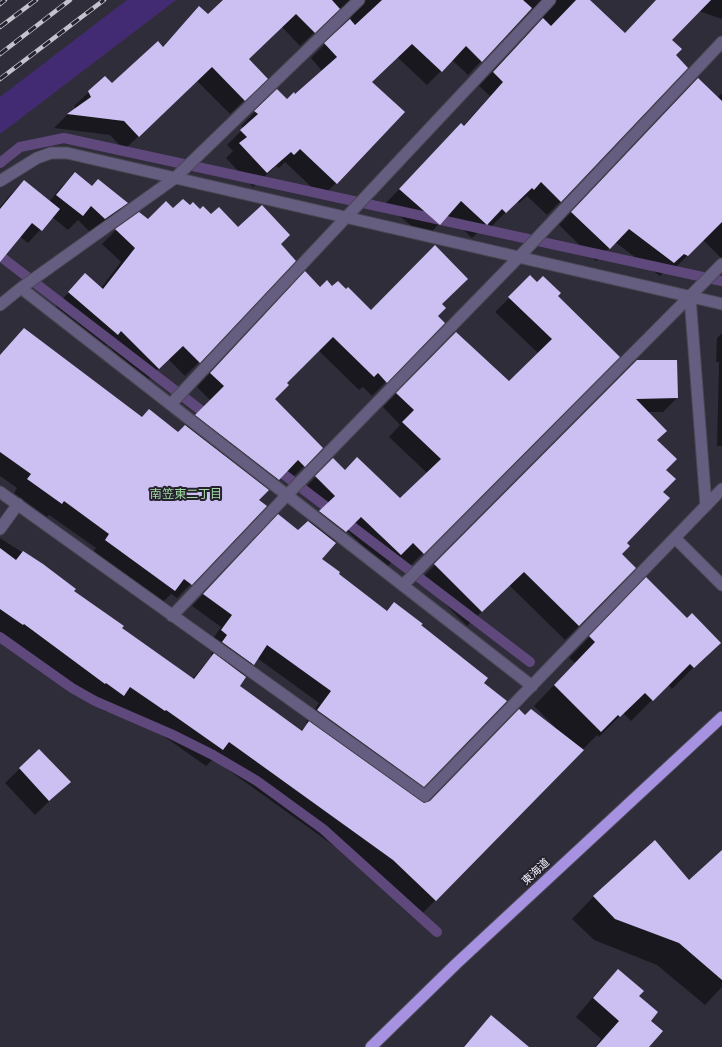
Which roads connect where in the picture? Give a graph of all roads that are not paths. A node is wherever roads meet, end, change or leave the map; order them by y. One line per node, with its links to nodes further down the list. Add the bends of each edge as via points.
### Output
1 (359, 0): 4 (street)
2 (550, 0): 6 (street)
3 (722, 42): 7 (street)
4 (175, 178): 5 (street, via 67,153 51,153 37,158); 6 (street); 9 (street)
5 (0, 181)
6 (346, 218): 7 (street); 13 (street)
7 (518, 258): 10 (street); 16 (street)
8 (722, 264): 10 (street)
9 (21, 288): 12 (street); 13 (street)
10 (690, 297): 11 (street); 18 (street); 21 (street)
11 (722, 304)
12 (0, 305)
13 (171, 404): 16 (street)
14 (722, 490): 18 (street)
15 (0, 492): 17 (street)
16 (287, 495): 21 (street); 23 (street)
17 (18, 504): 19 (street); 23 (street)
18 (706, 506): 20 (street)
19 (0, 528)
20 (675, 538): 22 (street); 24 (street)
21 (403, 585): 24 (street)
22 (722, 585)
23 (172, 616): 24 (street, via 425,796)
24 (532, 686)
25 (722, 718): 26 (highway, 東海道, via 456,964)
26 (371, 1047)

